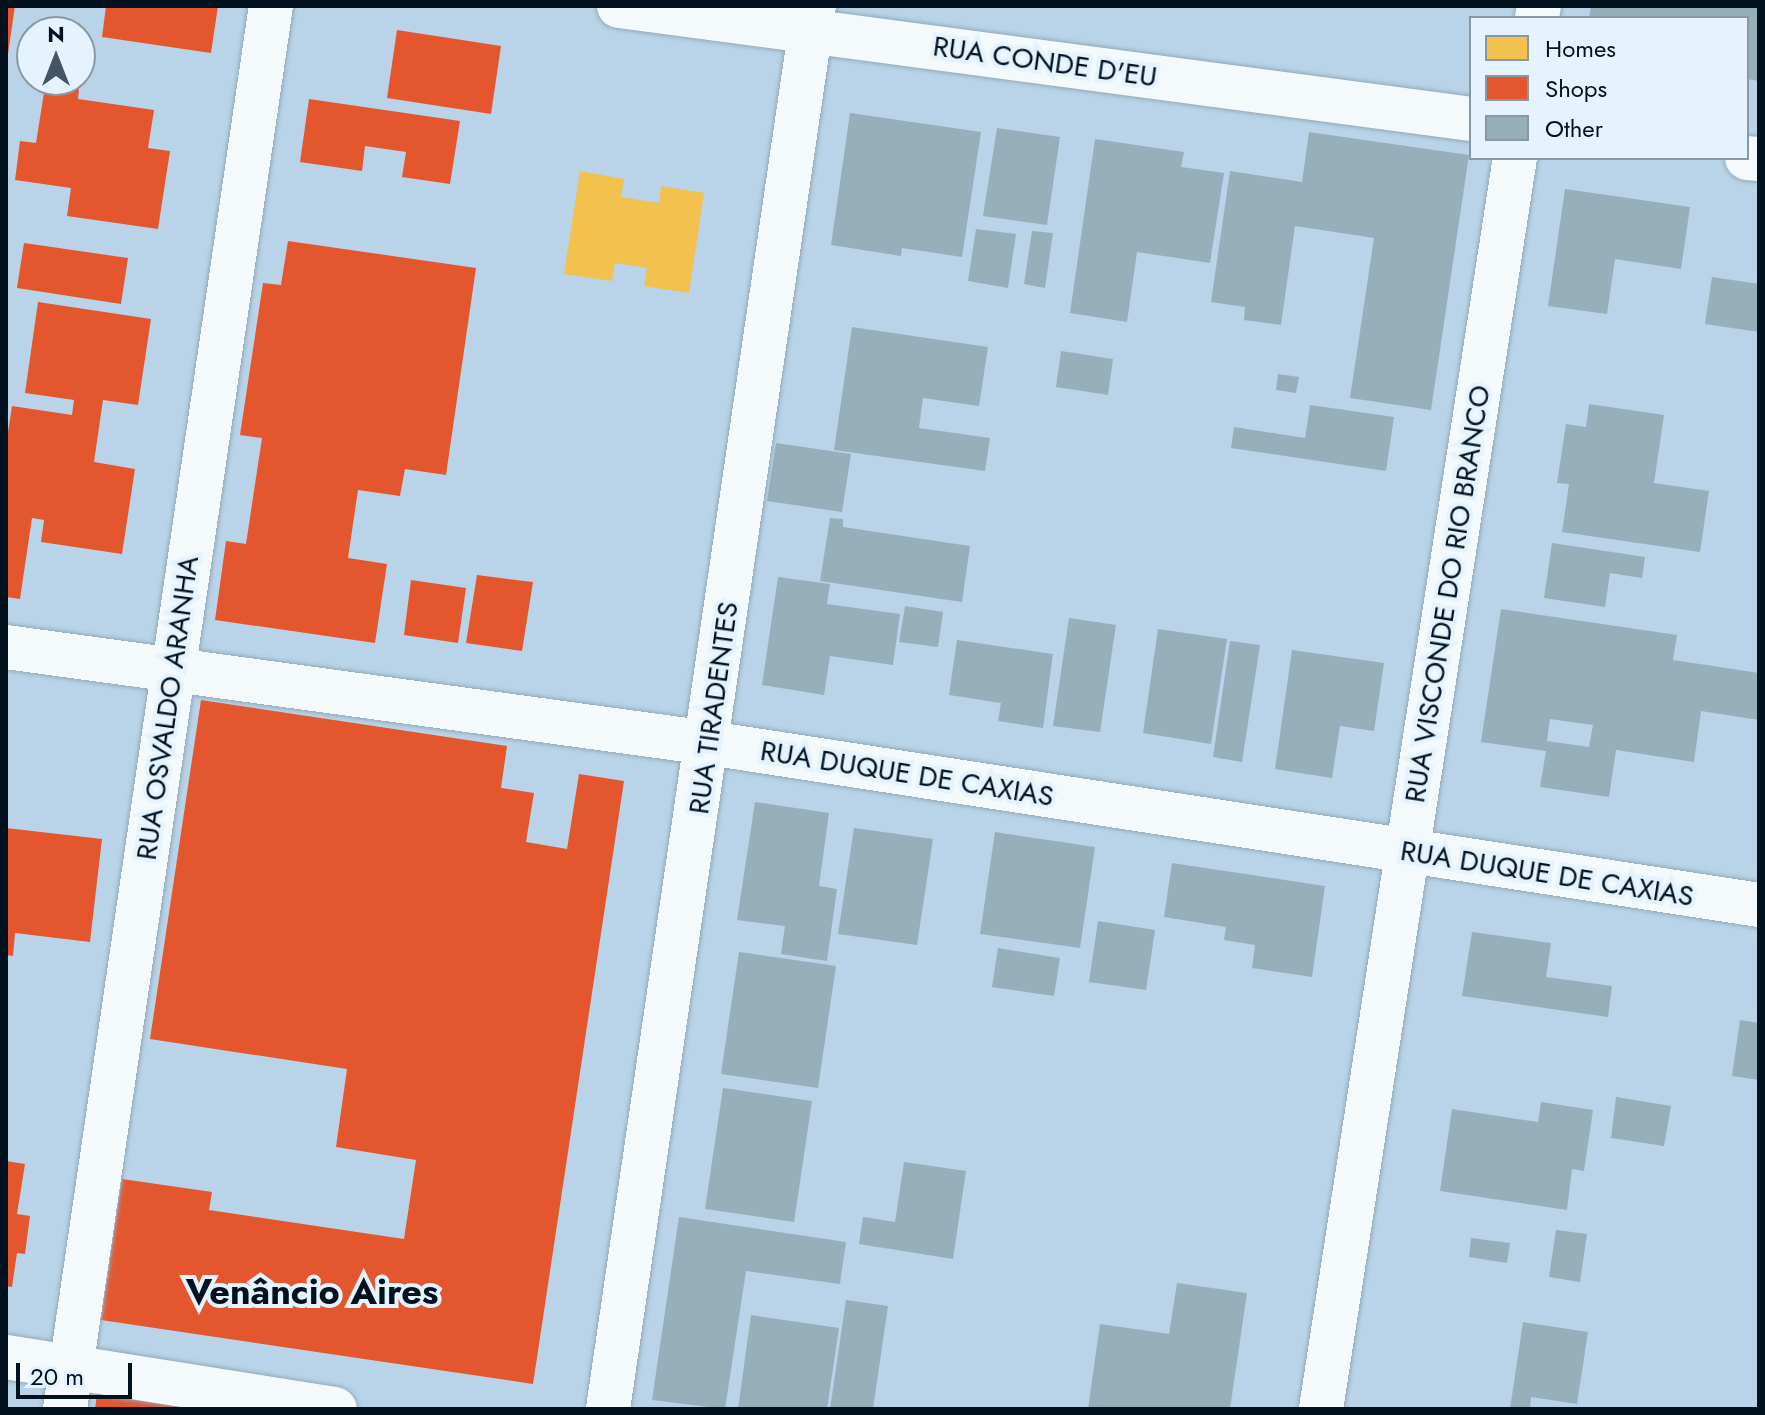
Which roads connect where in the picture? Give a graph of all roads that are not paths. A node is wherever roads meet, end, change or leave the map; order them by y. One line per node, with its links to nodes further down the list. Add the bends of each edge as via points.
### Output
1 (271, 6): 7 (street, RUA OSVALDO ARANHA)
2 (619, 6): 3 (street, RUA CONDE D'EU)
3 (813, 18): 4 (street, RUA CONDE D'EU); 8 (street, RUA TIRADENTES)
4 (1469, 119)
5 (1515, 160): 9 (street, RUA VISCONDE DO RIO BRANCO)
6 (6, 647): 7 (street, RUA DUQUE DE CAXIAS)
7 (174, 670): 8 (street, RUA DUQUE DE CAXIAS); 12 (street, RUA OSVALDO ARANHA)
8 (709, 743): 9 (street, RUA DUQUE DE CAXIAS); 15 (street, RUA TIRADENTES)
9 (1407, 853): 10 (street, RUA DUQUE DE CAXIAS); 16 (street, RUA VISCONDE DO RIO BRANCO)
10 (1759, 905)
11 (6, 1357): 12 (street)
12 (71, 1366): 13 (street, RUA OSVALDO ARANHA); 14 (street)
13 (65, 1409)
14 (335, 1409)
15 (608, 1409)
16 (1321, 1409)

